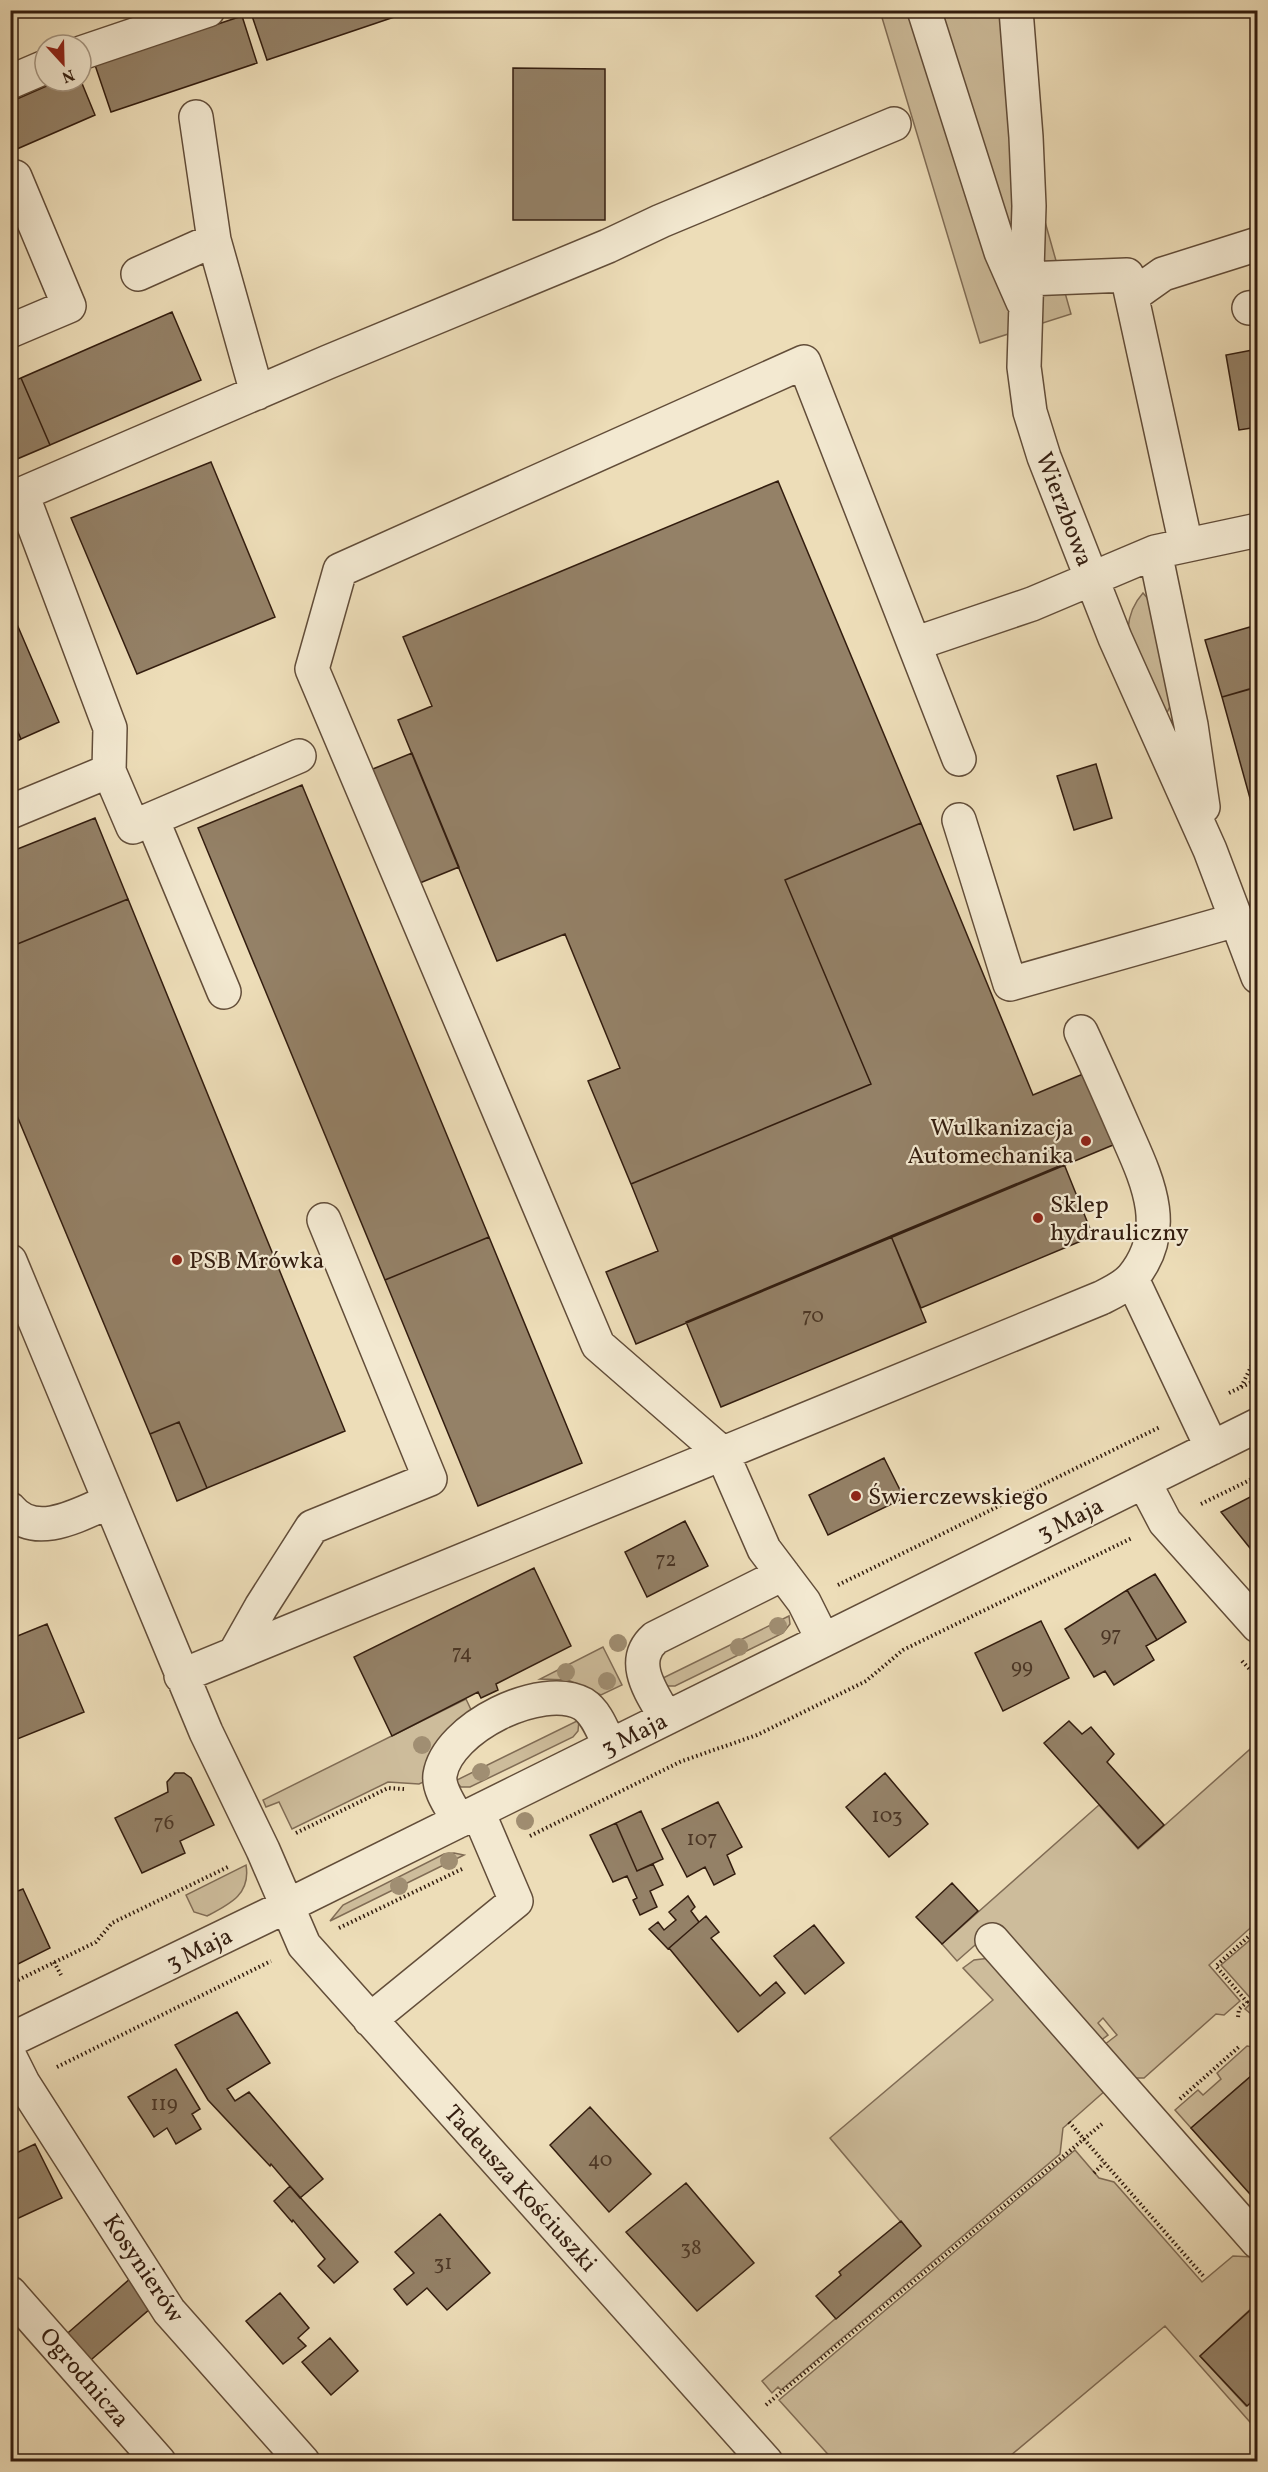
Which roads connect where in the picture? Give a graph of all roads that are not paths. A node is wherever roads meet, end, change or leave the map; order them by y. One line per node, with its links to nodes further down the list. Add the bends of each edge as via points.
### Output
1 (208, 10): 4 (street)
2 (924, 10): 13 (street, via 1000,252)
3 (1016, 10): 13 (street, Wierzbowa, via 1029,206)
4 (93, 49)
5 (33, 71): 6 (street)
6 (10, 82)
7 (196, 117): 10 (street)
8 (894, 124): 16 (street)
9 (15, 177): 15 (street, via 69,306)
10 (213, 240): 12 (street); 16 (street)
11 (1257, 244): 14 (street, via 1163,274)
12 (138, 274)
13 (1025, 292): 14 (street, via 1127,275); 21 (street, Wierzbowa, via 1024,367 1029,412)
14 (1132, 296): 19 (street)
15 (10, 331)
16 (257, 393): 17 (street)
17 (16, 496): 27 (street, via 110,728)
18 (1257, 530): 19 (street)
19 (1186, 545): 20 (street)
20 (1155, 552): 21 (street); 23 (street)
21 (1092, 580): 22 (street); 24 (street, Wierzbowa)
22 (914, 644): 26 (street); 41 (street, via 804,362 340,570 312,669 598,1345)
23 (1191, 725): 24 (street); 31 (street)
24 (1158, 734): 31 (street, Wierzbowa)
25 (299, 756): 29 (street)
26 (959, 759)
27 (109, 771): 28 (street); 29 (street, via 133,827)
28 (10, 812)
29 (152, 819): 34 (street)
30 (959, 820): 32 (street, via 1010,984)
31 (1210, 850): 32 (street, Wierzbowa)
32 (1236, 920): 33 (street, Wierzbowa)
33 (1257, 977)
34 (224, 992)
35 (1081, 1032): 38 (street, via 1143,1171 1153,1203 1151,1239)
36 (324, 1220): 48 (street, via 430,1479 312,1527)
37 (10, 1261): 43 (street, Tadeusza Kościuszki)
38 (1132, 1279): 40 (street); 41 (street, via 1101,1298)
39 (1257, 1425): 40 (street, 3 Maja)
40 (1212, 1448): 42 (street, 3 Maja)
41 (722, 1453): 45 (street, via 764,1549); 48 (street)
42 (1144, 1482): 46 (street, via 1165,1522); 47 (street, 3 Maja)
43 (110, 1501): 44 (street, via 43,1524 27,1522); 49 (street, Tadeusza Kościuszki)
44 (10, 1509)
45 (783, 1574): 47 (street, via 804,1602); 50 (street, via 648,1645 642,1671)
46 (1257, 1626)
47 (823, 1640): 50 (street, 3 Maja)
48 (235, 1653): 49 (street)
49 (182, 1676): 53 (street, Tadeusza Kościuszki)
50 (666, 1718): 51 (street, 3 Maja)
51 (610, 1746): 52 (street, 3 Maja); 52 (street, via 593,1714 575,1701 550,1698 495,1715 460,1741 440,1775 442,1790)
52 (468, 1816): 53 (street, 3 Maja); 55 (street, via 516,1901)
53 (287, 1906): 55 (street, Tadeusza Kościuszki, via 304,1945); 56 (street, 3 Maja)
54 (992, 1940): 58 (street)
55 (370, 2020): 62 (street, Tadeusza Kościuszki)
56 (10, 2040)
57 (17, 2070): 61 (street, Kosynierów, via 169,2311)
58 (1257, 2242)
59 (10, 2294): 60 (street, Ogrodnicza)
60 (159, 2462)
61 (303, 2462)
62 (766, 2462)

